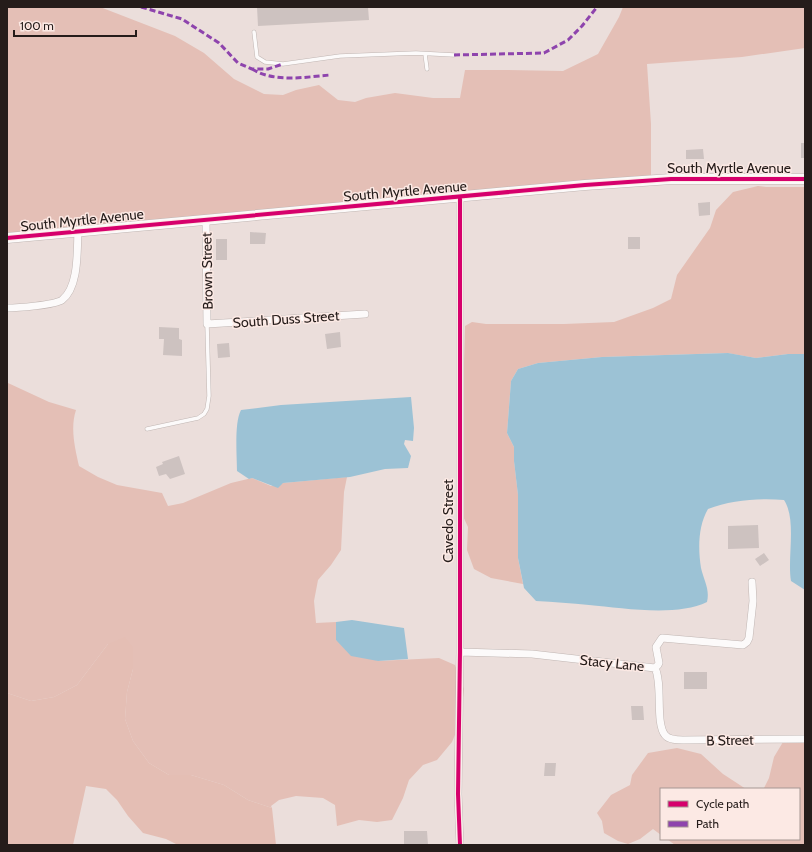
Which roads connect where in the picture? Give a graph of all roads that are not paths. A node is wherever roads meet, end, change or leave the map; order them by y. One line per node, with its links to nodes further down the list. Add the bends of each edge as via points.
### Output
1 (254, 32): 2 (lane, via 257,57 265,62 283,64 340,56)
2 (425, 54): 3 (lane); 4 (lane)
3 (454, 55)
4 (426, 70)
5 (805, 179): 6 (street, South Myrtle Avenue, via 671,179)
6 (460, 197): 7 (street, South Myrtle Avenue); 15 (street, Cavedo Street)
7 (206, 219): 8 (street, South Myrtle Avenue); 12 (street, Brown Street)
8 (78, 230): 9 (street, South Myrtle Avenue); 10 (street, via 76,269 70,291 61,302)
9 (7, 238)
10 (7, 308)
11 (365, 314): 12 (street, South Duss Street)
12 (207, 324): 13 (lane, via 207,409 198,418)
13 (146, 429)
14 (752, 582): 16 (street, Stacy Lane, via 753,601 749,638 745,644 662,638 656,647 659,663)
15 (460, 652): 16 (street, Stacy Lane, via 532,654); 18 (street, Cavedo Street)
16 (655, 668): 17 (street, B Street, via 659,678 661,728 665,736 671,739)
17 (805, 739)
18 (460, 845)

